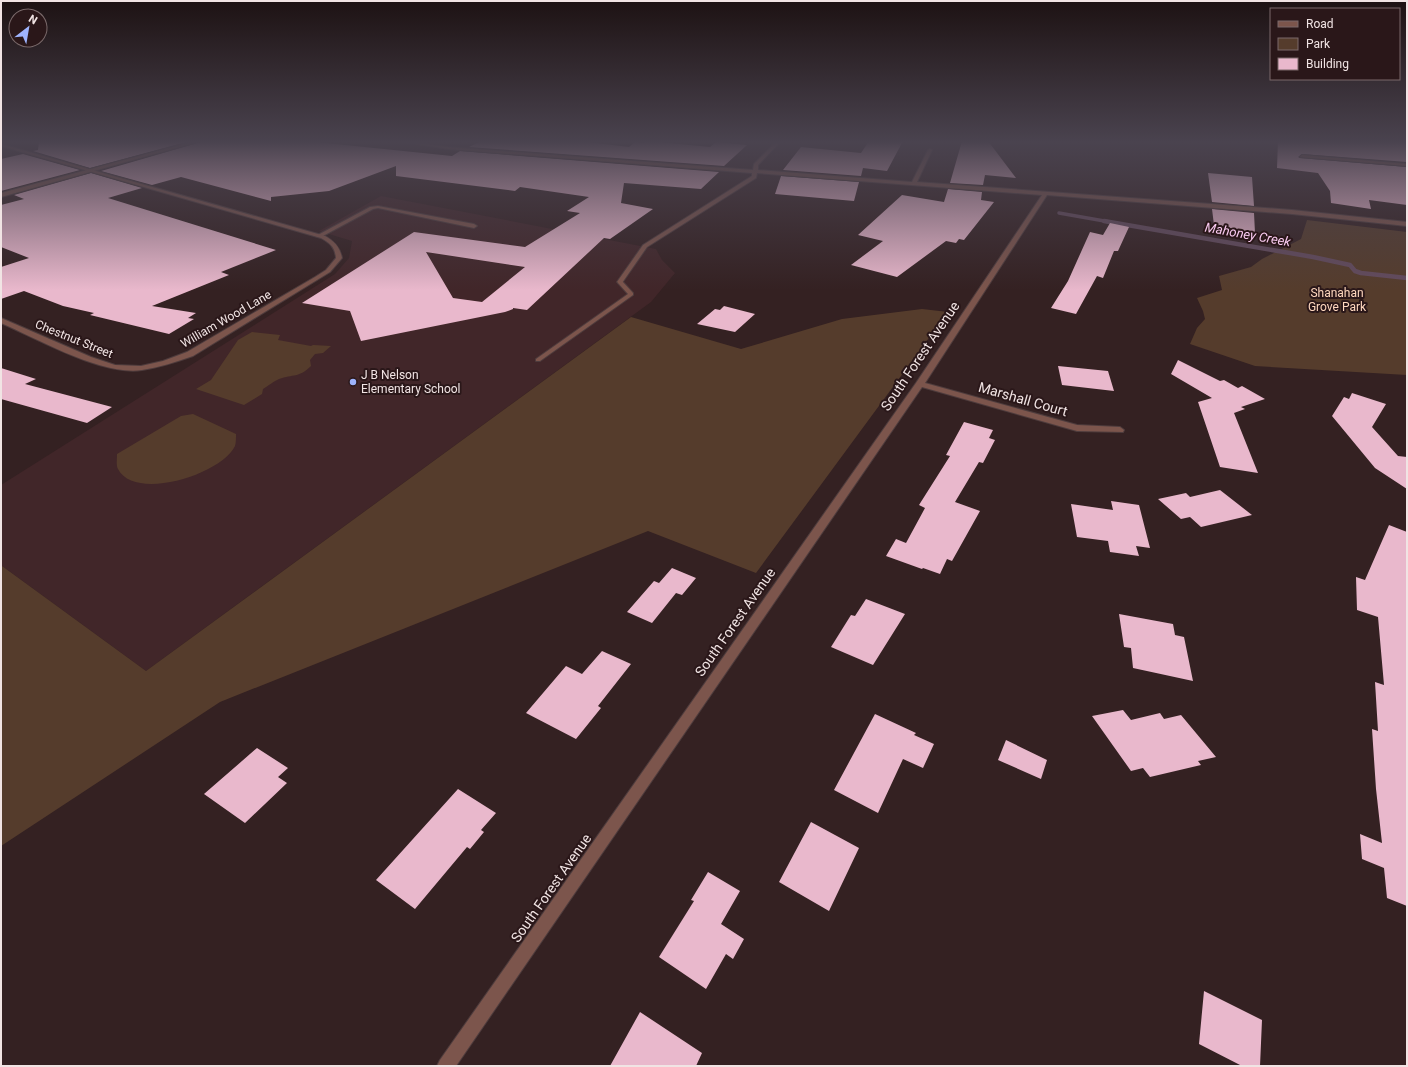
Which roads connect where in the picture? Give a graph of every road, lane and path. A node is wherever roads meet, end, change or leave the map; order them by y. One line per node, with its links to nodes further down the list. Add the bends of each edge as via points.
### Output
1 (16, 191): 6 (street)
2 (159, 191): 9 (street)
3 (732, 191): 10 (street, via 645,246)
4 (1017, 191): 5 (street)
5 (1046, 193): 7 (street, via 1292,212); 14 (street, South Forest Avenue)
6 (1, 195)
7 (1407, 224)
8 (474, 226): 9 (lane, via 378,207)
9 (319, 236): 13 (street, William Wood Lane, via 334,243 338,250 339,258 328,271 190,354 165,364)
10 (620, 282): 12 (lane, via 631,294)
11 (1, 320): 13 (street, Chestnut Street, via 88,359 115,367)
12 (538, 360)
13 (141, 368)
14 (920, 384): 15 (street, Marshall Court, via 1077,428); 16 (street, South Forest Avenue)
15 (1120, 430)
16 (446, 1066)

